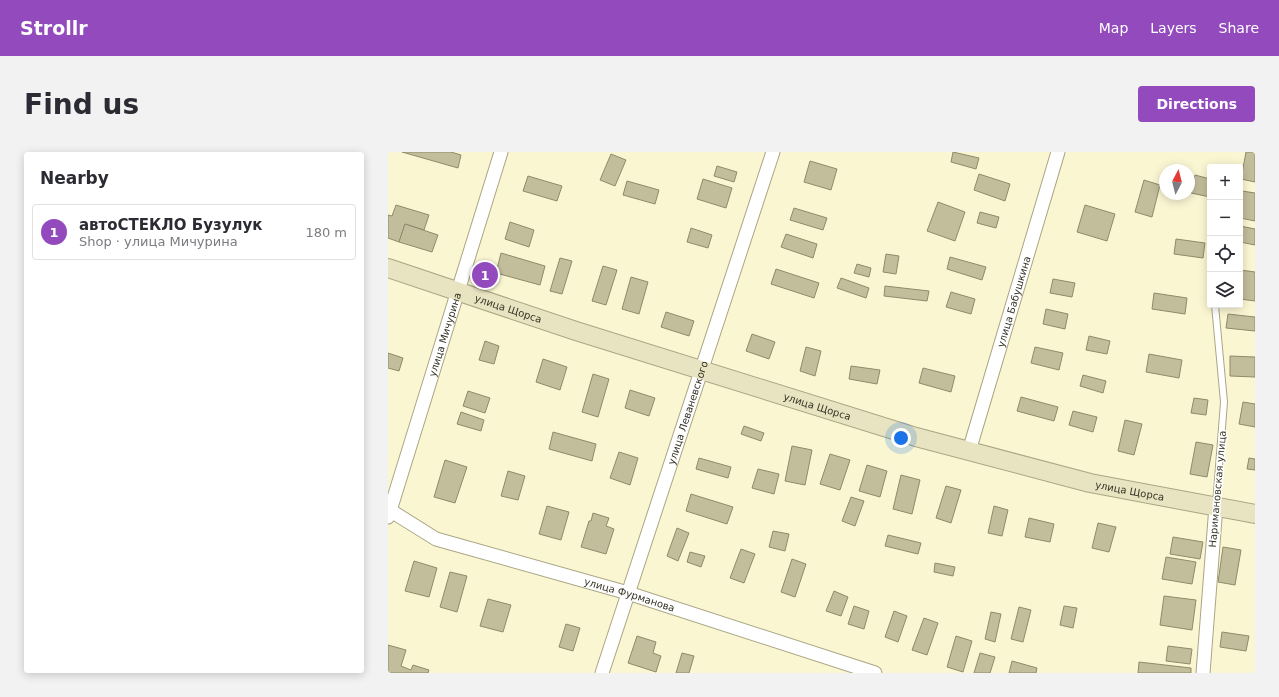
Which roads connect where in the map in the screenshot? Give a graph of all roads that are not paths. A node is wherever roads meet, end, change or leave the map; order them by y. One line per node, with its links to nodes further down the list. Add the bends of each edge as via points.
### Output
1 (502, 152): 5 (street, улица Мичурина)
2 (773, 152): 7 (street, улица Леваневского)
3 (1058, 152): 8 (street, улица Бабушкина)
4 (388, 268): 5 (main road, улица Щорса)
5 (458, 292): 7 (main road, улица Щорса); 10 (street, улица Мичурина)
6 (1215, 308): 9 (lane, Наримановская улица, via 1224,402)
7 (701, 370): 8 (main road, улица Щорса, via 916,437); 12 (street, улица Леваневского)
8 (970, 451): 9 (main road, улица Щорса, via 1090,483)
9 (1216, 506): 11 (main road, улица Щорса); 15 (street, Наримановская улица)
10 (389, 512): 12 (street, улица Фурманова, via 436,539)
11 (1255, 514)
12 (628, 593): 13 (street, улица Леваневского); 14 (street, улица Фурманова)
13 (602, 673)
14 (875, 673)
15 (1203, 673)

